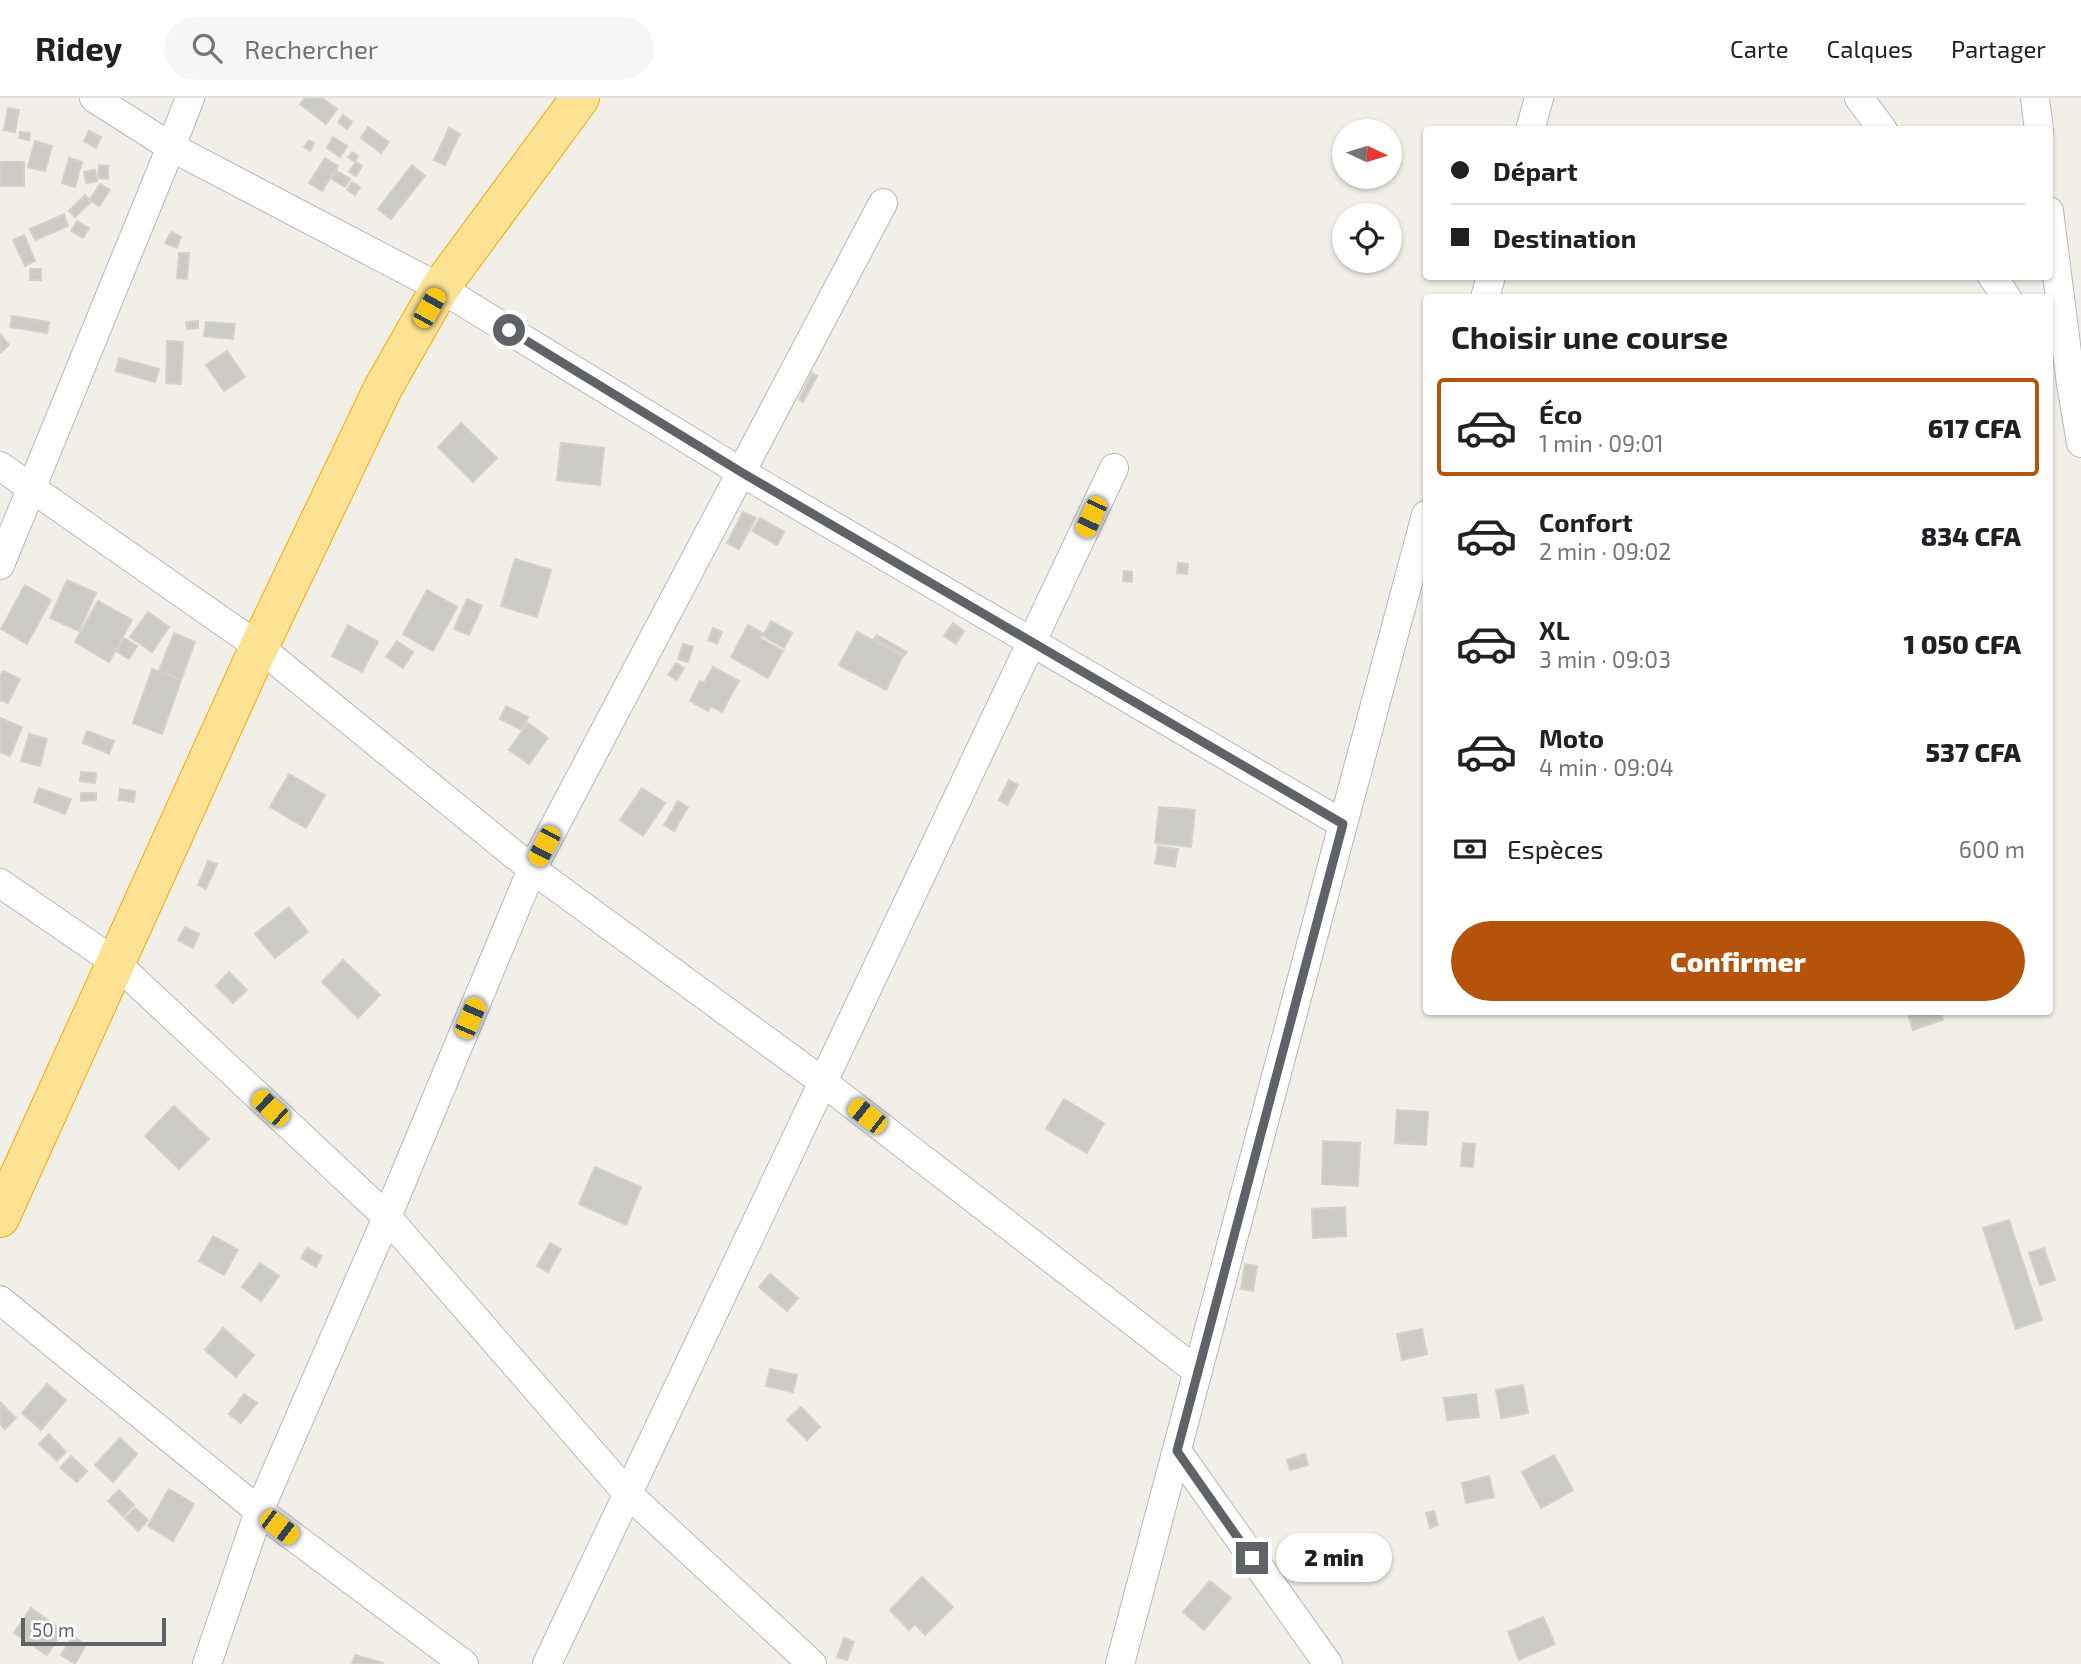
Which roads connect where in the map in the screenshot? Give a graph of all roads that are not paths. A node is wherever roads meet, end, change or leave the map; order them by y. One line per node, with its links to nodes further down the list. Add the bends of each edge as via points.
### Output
1 (94, 98): 10 (street)
2 (190, 98): 10 (street)
3 (580, 98): 13 (highway)
4 (1539, 98): 7 (street)
5 (1860, 98): 8 (street)
6 (2035, 98): 9 (street)
7 (1532, 126)
8 (1880, 126)
9 (2038, 126)
10 (171, 147): 13 (street); 20 (street)
11 (883, 203): 19 (street)
12 (2053, 242): 15 (street)
13 (440, 288): 19 (street); 24 (highway, via 383,388)
14 (2053, 359): 15 (street)
15 (2071, 384): 16 (street)
16 (2081, 443)
17 (0, 466): 20 (street)
18 (1114, 468): 23 (street)
19 (741, 472): 23 (street); 26 (street)
20 (31, 489): 22 (street); 24 (street)
21 (1423, 526): 25 (street)
22 (0, 565)
23 (1033, 641): 25 (street); 29 (street)
24 (259, 647): 26 (street); 28 (highway)
25 (1343, 824): 33 (street)
26 (532, 869): 29 (street); 30 (street)
27 (0, 883): 28 (street)
28 (115, 962): 30 (street); 31 (highway)
29 (823, 1082): 33 (street); 35 (street)
30 (387, 1217): 35 (street); 36 (street)
31 (0, 1218)
32 (0, 1300): 36 (street)
33 (1198, 1371): 34 (street)
34 (1177, 1451): 41 (street); 42 (street)
35 (627, 1493): 39 (street); 40 (street)
36 (259, 1511): 37 (street); 38 (street)
37 (207, 1664)
38 (464, 1664)
39 (547, 1664)
40 (812, 1664)
41 (1120, 1664)
42 (1328, 1664)

